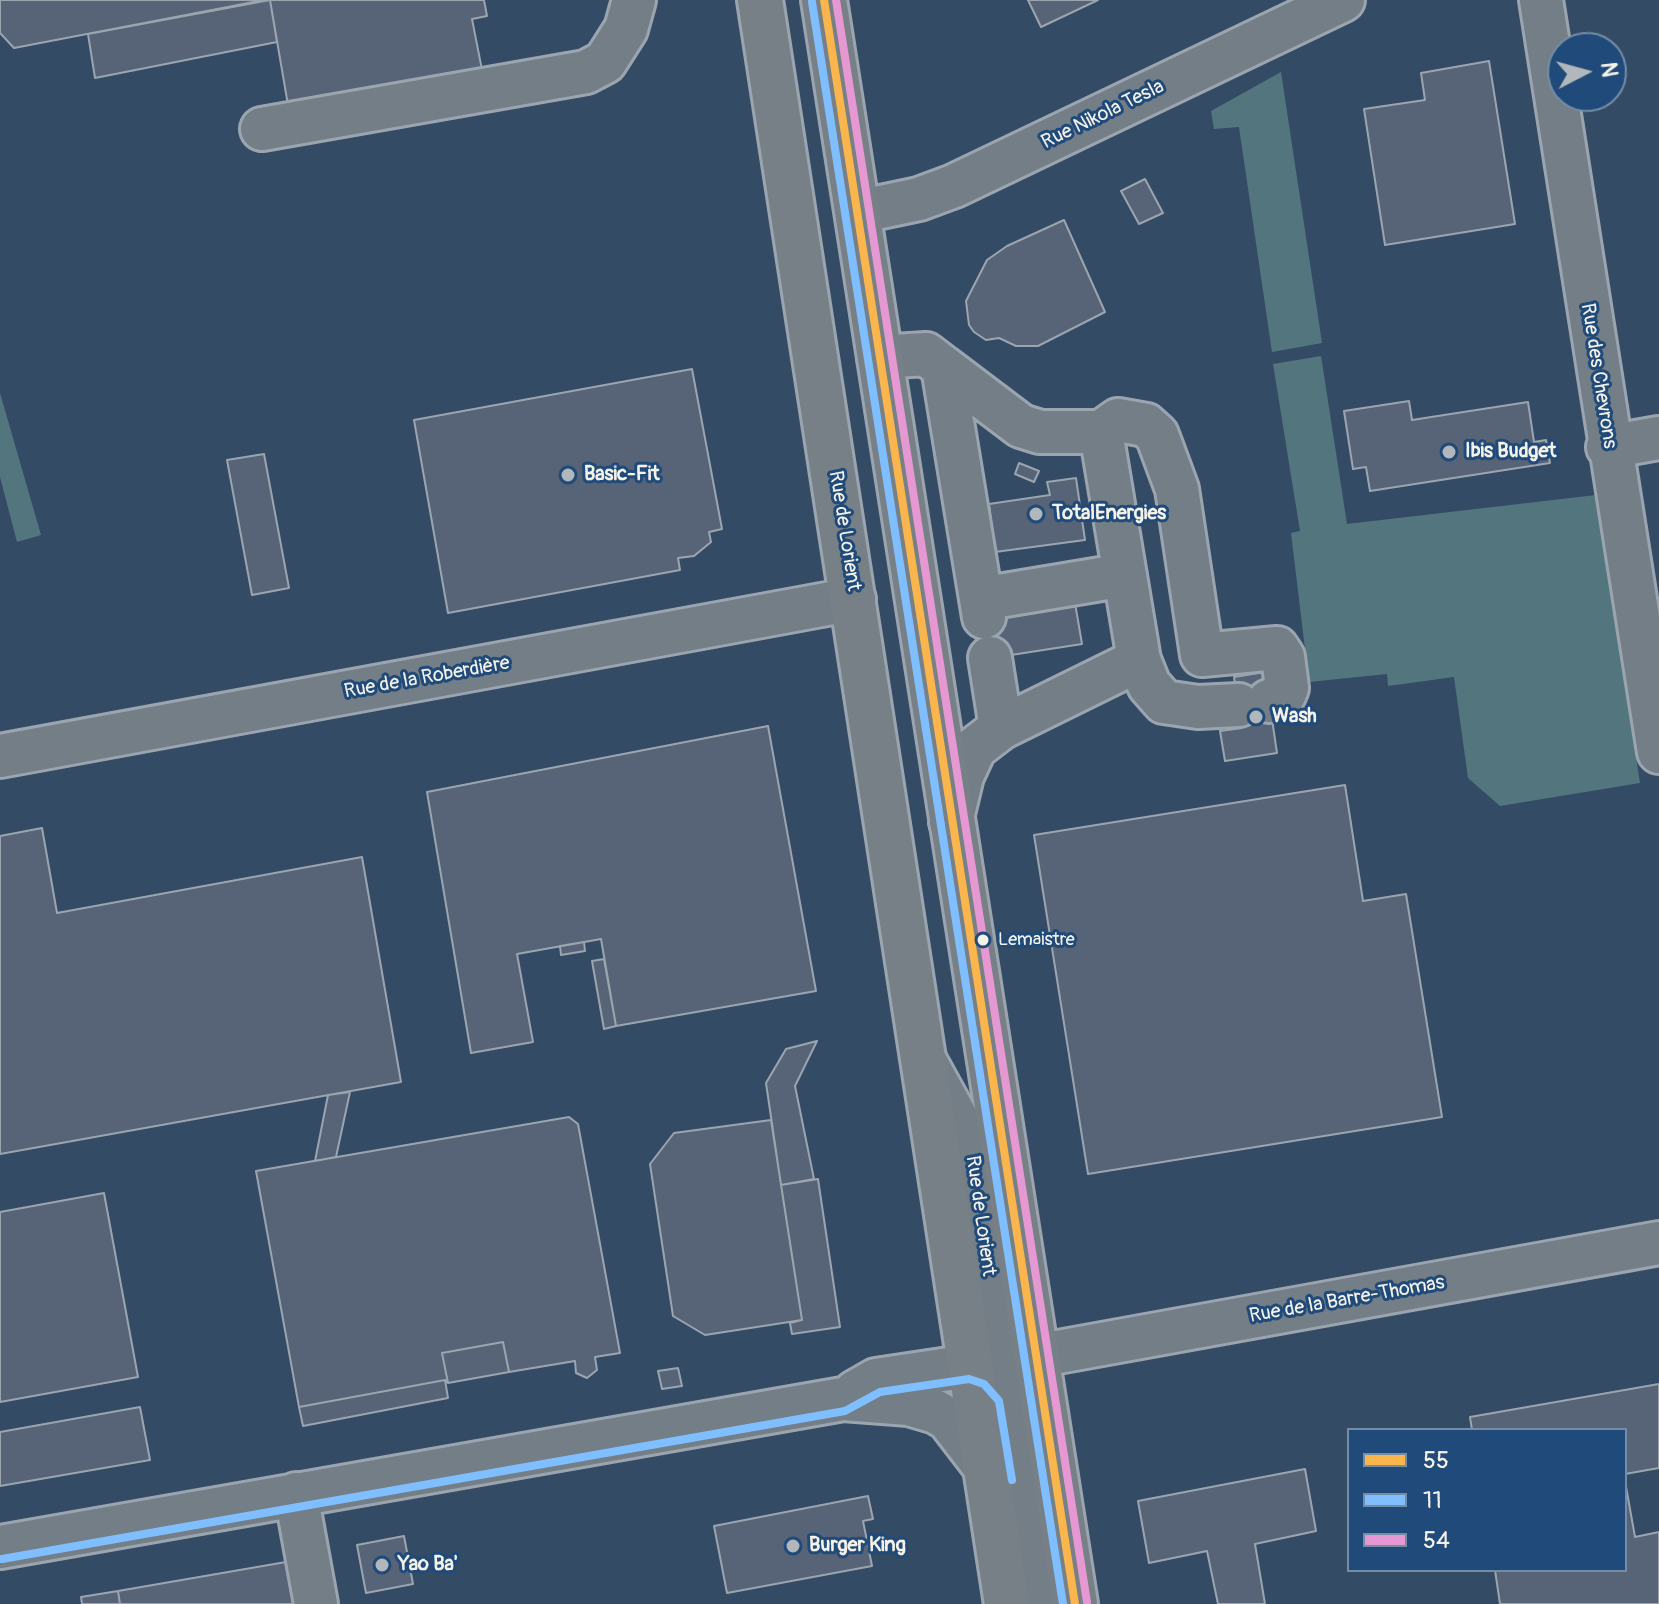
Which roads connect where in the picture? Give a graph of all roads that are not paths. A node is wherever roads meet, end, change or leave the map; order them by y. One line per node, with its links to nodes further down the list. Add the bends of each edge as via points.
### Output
1 (634, 0): 6 (street, via 626,29 605,62 586,72)
2 (760, 0): 14 (main road, Rue de Lorient)
3 (824, 0): 7 (main road, Rue de Lorient)
4 (1343, 0): 7 (street, Rue Nikola Tesla, via 954,186)
5 (1541, 0): 12 (street, Rue des Chevrons)
6 (262, 129)
7 (857, 212): 8 (main road, Rue de Lorient)
8 (879, 357): 9 (street, via 926,354); 22 (main road, Rue de Lorient)
9 (943, 367): 10 (street, via 1021,426 1040,432); 13 (street, via 982,608)
10 (1101, 432): 13 (street); 15 (street, via 1118,420 1133,421 1146,425 1164,446 1180,501)
11 (1659, 438): 12 (street)
12 (1608, 447): 20 (street, Rue des Chevrons)
13 (1125, 575): 17 (street)
14 (854, 599): 21 (street, Rue de la Roberdière); 23 (main road, Rue de Lorient)
15 (1202, 655): 18 (street); 18 (street, via 1277,648 1283,657 1284,695 1198,707)
16 (990, 658): 19 (street)
17 (1139, 660): 18 (street, via 1149,685); 19 (street)
18 (1164, 702)
19 (1001, 728): 22 (street, via 975,748)
20 (1659, 752)
21 (0, 756)
22 (951, 824): 25 (main road, Rue de Lorient)
23 (926, 1062): 25 (street, Rue de Lorient, via 969,1141 997,1329 1014,1353); 26 (main road, Rue de Lorient)
24 (1659, 1243): 25 (street, Rue de la Barre-Thomas)
25 (1036, 1356): 26 (street, Rue de la Barre-Thomas); 34 (main road, Rue de Lorient)
26 (970, 1367): 27 (street, Rue de la Barre-Thomas, via 876,1380); 28 (main road, Rue de Lorient); 33 (street, via 991,1373 1010,1396)
27 (843, 1399): 28 (street, via 909,1404 936,1412 948,1419); 29 (street)
28 (988, 1471): 32 (main road, Rue de Lorient)
29 (296, 1494): 30 (street); 31 (street)
30 (0, 1547)
31 (316, 1604)
32 (1007, 1604)
33 (1047, 1604)
34 (1075, 1604)

